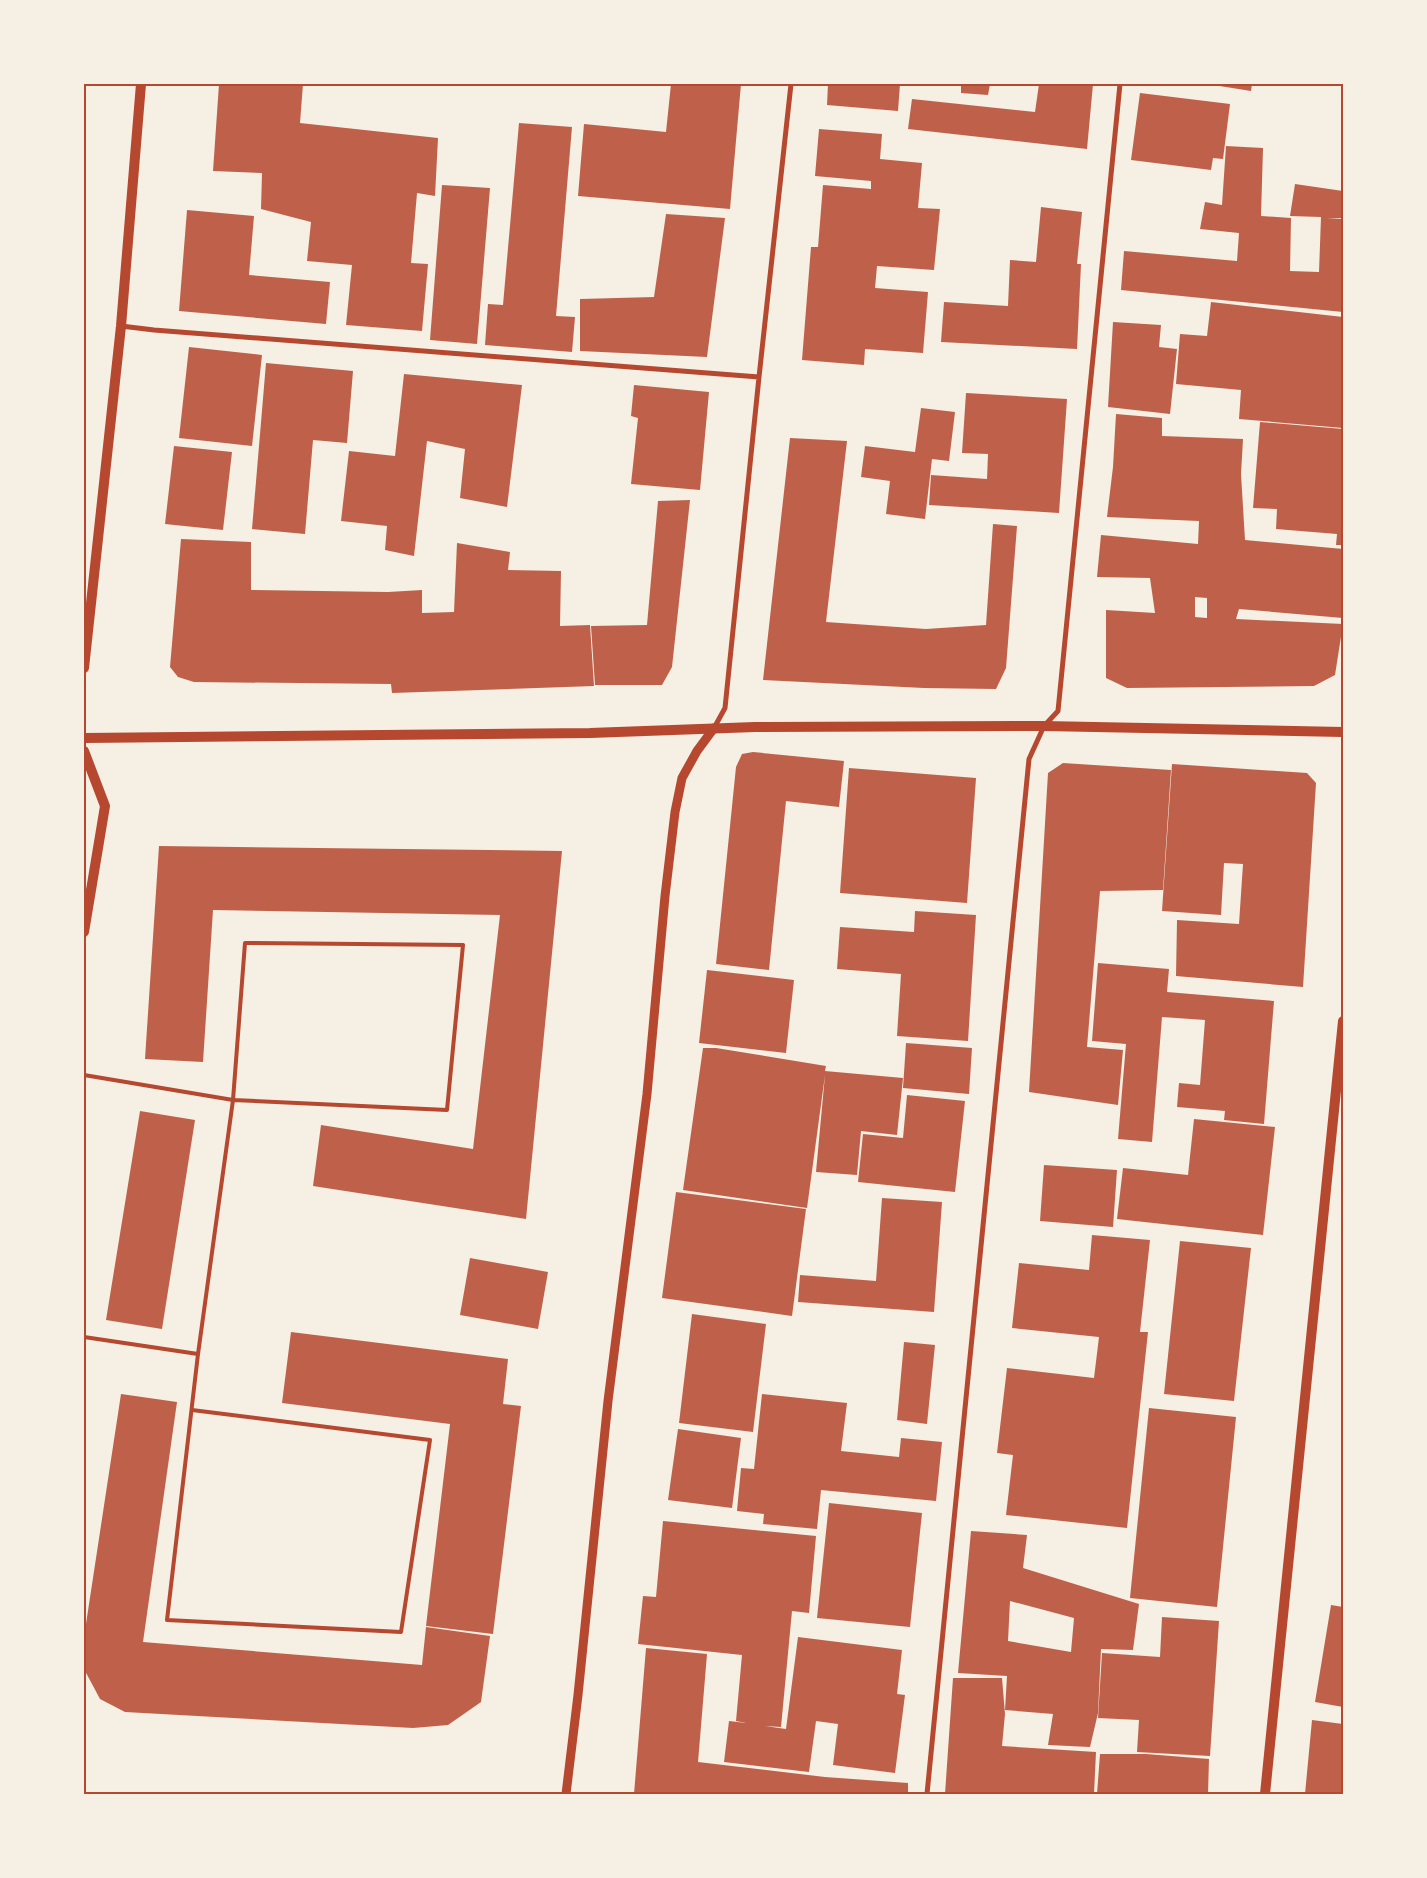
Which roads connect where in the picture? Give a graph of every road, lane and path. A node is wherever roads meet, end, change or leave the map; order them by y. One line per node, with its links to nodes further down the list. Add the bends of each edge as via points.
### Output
1 (141, 84): 4 (main road)
2 (791, 84): 5 (street)
3 (1120, 84): 7 (street, via 1058,711)
4 (121, 326): 5 (street); 6 (main road)
5 (758, 377): 8 (street, via 725,708)
6 (84, 668)
7 (1044, 726): 8 (main road); 9 (main road); 20 (street, via 1029,760)
8 (714, 728): 10 (main road, via 590,733); 19 (street, via 682,778 675,812 647,1094 608,1401)
9 (1343, 732)
10 (84, 738)
11 (84, 751): 12 (main road, via 105,806)
12 (84, 932)
13 (1343, 1021): 21 (main road)
14 (84, 1076): 15 (lane)
15 (234, 1100): 15 (lane, via 245,943 463,945 447,1110); 17 (lane)
16 (84, 1337): 17 (lane)
17 (198, 1354): 18 (lane)
18 (192, 1410): 18 (lane, via 167,1620 401,1632 430,1440)
19 (566, 1794)
20 (926, 1794)
21 (1265, 1794)

